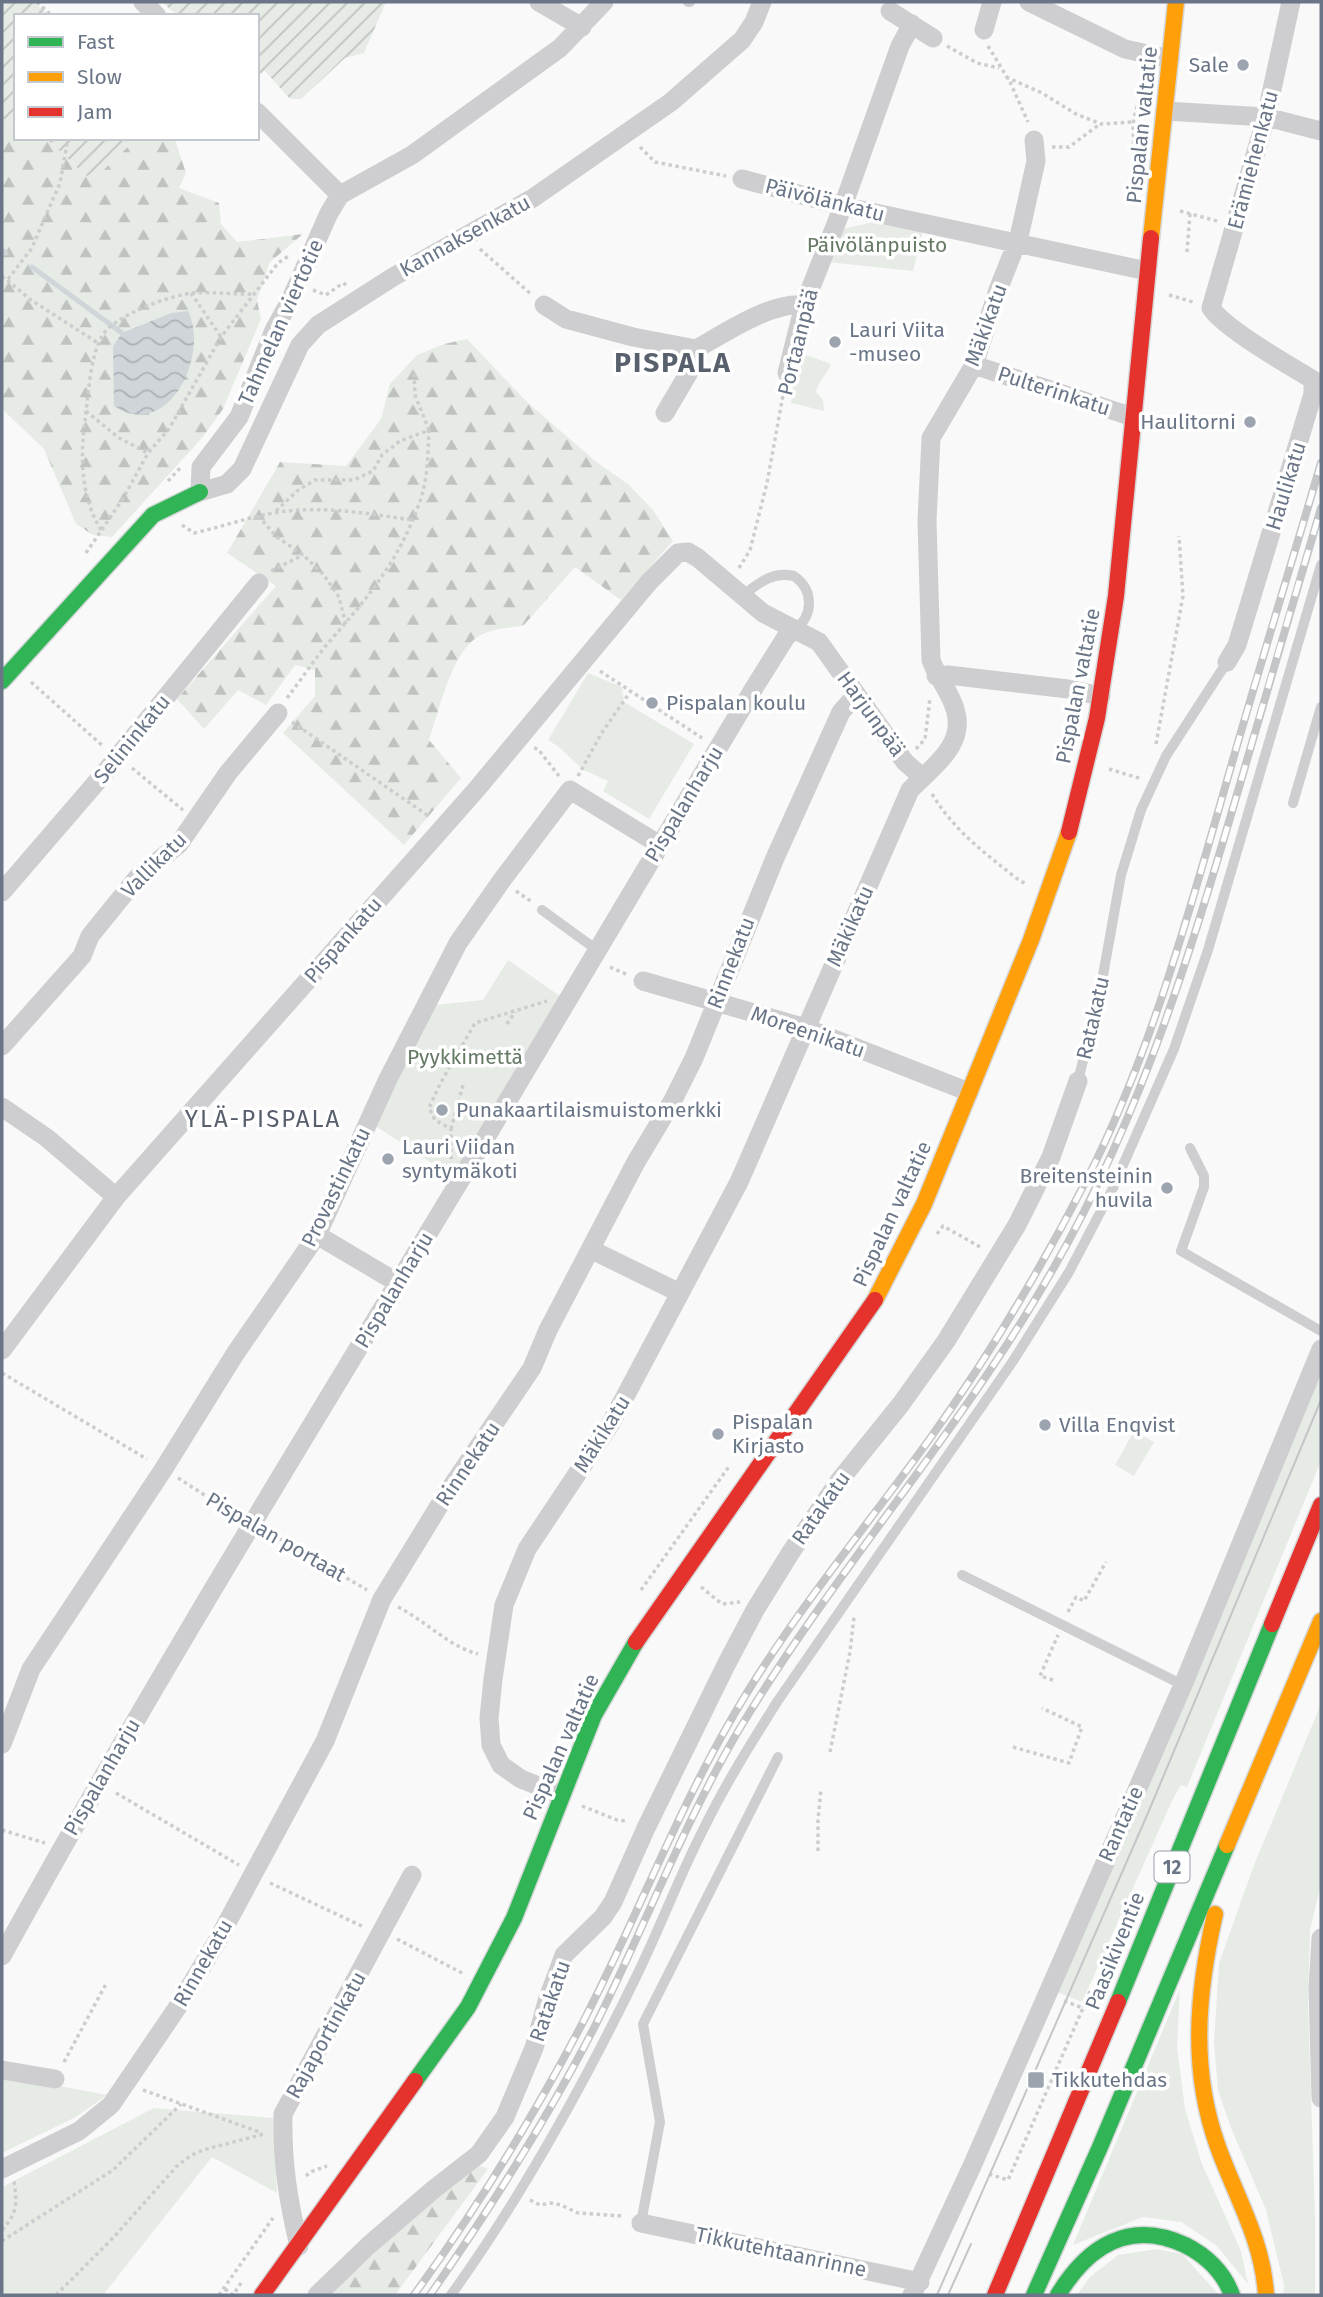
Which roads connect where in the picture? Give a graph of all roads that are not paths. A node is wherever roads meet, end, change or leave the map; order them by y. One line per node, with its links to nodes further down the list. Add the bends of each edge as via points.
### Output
1 (539, 2): 10 (street)
2 (604, 2): 10 (street)
3 (762, 2): 32 (street, Kannaksenkatu, via 742,40 671,102 533,198 317,325 300,345 242,469 227,484)
4 (992, 2): 11 (street)
5 (1029, 2): 13 (street, via 1125,49)
6 (1176, 2): 13 (main road, Pispalan valtatie)
7 (1291, 2): 16 (street, Erämiehenkatu)
8 (890, 12): 9 (street)
9 (912, 24): 12 (street); 21 (street, Portaanpää)
10 (582, 27): 20 (street, via 561,48 412,155)
11 (984, 30)
12 (933, 38)
13 (1170, 59): 14 (main road, Pispalan valtatie)
14 (1165, 111): 16 (street); 23 (main road, Pispalan valtatie)
15 (259, 114): 20 (street)
16 (1266, 117): 17 (street); 26 (street, Erämiehenkatu)
17 (1321, 131)
18 (1035, 144): 22 (street, Mäkikatu, via 1036,161)
19 (742, 179): 21 (street, Päivölänkatu)
20 (340, 195): 32 (street, Tahmelan viertotie, via 267,344 239,417 201,467)
21 (843, 206): 22 (street, Päivölänkatu); 25 (street, Portaanpää)
22 (1016, 245): 23 (street, Päivölänkatu); 28 (street, Mäkikatu)
23 (1147, 271): 31 (main road, Pispalan valtatie)
24 (544, 305): 27 (street, via 566,319)
25 (804, 305): 27 (street, via 776,308); 29 (street, Portaanpää)
26 (1213, 312): 38 (street, Haulikatu, via 1313,380 1303,432 1237,645)
27 (696, 349): 30 (street)
28 (974, 365): 31 (street, Pulterinkatu); 39 (street, Mäkikatu, via 931,438 927,521 931,660)
29 (787, 373)
30 (666, 413)
31 (1133, 418): 42 (main road, Pispalan valtatie)
32 (200, 492): 40 (main road, via 153,515)
33 (698, 558): 36 (street, Harjunpää); 59 (street, Pispankatu, via 678,553 649,582 515,743)
34 (1321, 565): 89 (lane, via 1208,950 1174,1049 1113,1188 1069,1272 1013,1362 777,1702 711,1815 638,1974 558,2128)
35 (259, 583): 48 (street, Selininkatu, via 94,787)
36 (742, 596): 37 (street, Harjunpää); 37 (lane, via 775,574 794,576 806,588 809,609 806,619)
37 (793, 630): 41 (street, Harjunpää, via 819,642); 47 (street, Pispalanharju, via 774,654)
38 (1227, 662): 55 (lane, Ratakatu, via 1152,782 1121,875)
39 (936, 676): 42 (street); 45 (street, Mäkikatu, via 956,710 958,724 945,755)
40 (2, 681)
41 (856, 695): 45 (street, Harjunpää, via 905,762); 52 (street, Rinnekatu, via 841,712 815,769)
42 (1101, 696): 56 (main road, Pispalan valtatie, via 1069,833)
43 (283, 705): 54 (street, Vallikatu, via 178,844 137,878 90,936 82,956)
44 (1321, 707): 46 (lane)
45 (922, 777): 53 (street, Mäkikatu, via 910,790)
46 (1293, 803)
47 (660, 845): 50 (street, Pispalanharju); 60 (street, Provastinkatu, via 570,790 458,943 388,1079)
48 (2, 892)
49 (542, 910): 50 (lane)
50 (597, 950): 62 (street, Pispalanharju)
51 (643, 981): 52 (street, Moreenikatu)
52 (716, 1002): 53 (street, Moreenikatu); 61 (street, Rinnekatu, via 672,1102)
53 (806, 1028): 56 (street, Moreenikatu); 63 (street, Mäkikatu, via 739,1182)
54 (2, 1046)
55 (1079, 1081): 88 (street, Ratakatu, via 1038,1186 999,1257 922,1375 812,1519 755,1610 613,1902 564,1955 534,2048 490,2141)
56 (969, 1093): 74 (main road, Pispalan valtatie, via 924,1204 871,1308 640,1635 594,1715)
57 (2, 1107): 59 (street, via 47,1138)
58 (1190, 1148): 64 (lane, via 1204,1176 1204,1187 1181,1251)
59 (116, 1197): 66 (street, Pispankatu)
60 (317, 1235): 62 (street); 71 (street, Provastinkatu, via 32,1669)
61 (592, 1250): 63 (street); 82 (street, Rinnekatu, via 532,1368 382,1599 321,1748 177,2008 104,2112 79,2131)
62 (397, 1283): 77 (street, Pispalanharju, via 209,1593)
63 (680, 1293): 74 (street, Mäkikatu, via 611,1423 527,1549 505,1605 489,1718 491,1745 501,1765 521,1779)
64 (1321, 1331)
65 (1321, 1349): 70 (street, Rantatie)
66 (2, 1350)
67 (1321, 1506): 84 (main road, Paasikiventie / 12)
68 (962, 1575): 70 (lane)
69 (1321, 1621): 73 (main road, 12)
70 (1183, 1685): 86 (street, Rantatie)
71 (2, 1744)
72 (778, 1757): 83 (lane, via 643,2024 660,2122)
73 (1263, 1759): 92 (main road, 12); 95 (main road, via 1215,1912 1198,1991 1197,2036 1205,2103 1254,2235)
74 (561, 1795): 85 (main road, Pispalan valtatie, via 514,1918 468,2007)
75 (412, 1875): 85 (street, Rajaportinkatu, via 283,2114 287,2196)
76 (1321, 1938): 78 (street)
77 (2, 1956)
78 (1320, 1989): 81 (street)
79 (2, 2070): 80 (street)
80 (55, 2080)
81 (1321, 2098)
82 (7, 2167)
83 (635, 2220): 86 (street, Tikkutehtaanrinne)
84 (1024, 2229): 90 (main road); 91 (main road, Paasikiventie / 12)
85 (299, 2246): 87 (main road, Pispalan valtatie)
86 (916, 2289)
87 (262, 2295)
88 (317, 2295)
89 (451, 2295)
90 (984, 2295)
91 (995, 2295)
92 (1034, 2295)
93 (1058, 2295): 94 (main road, via 1080,2261 1107,2244 1138,2234 1173,2240 1201,2253 1217,2267)
94 (1232, 2295)
95 (1266, 2295)

